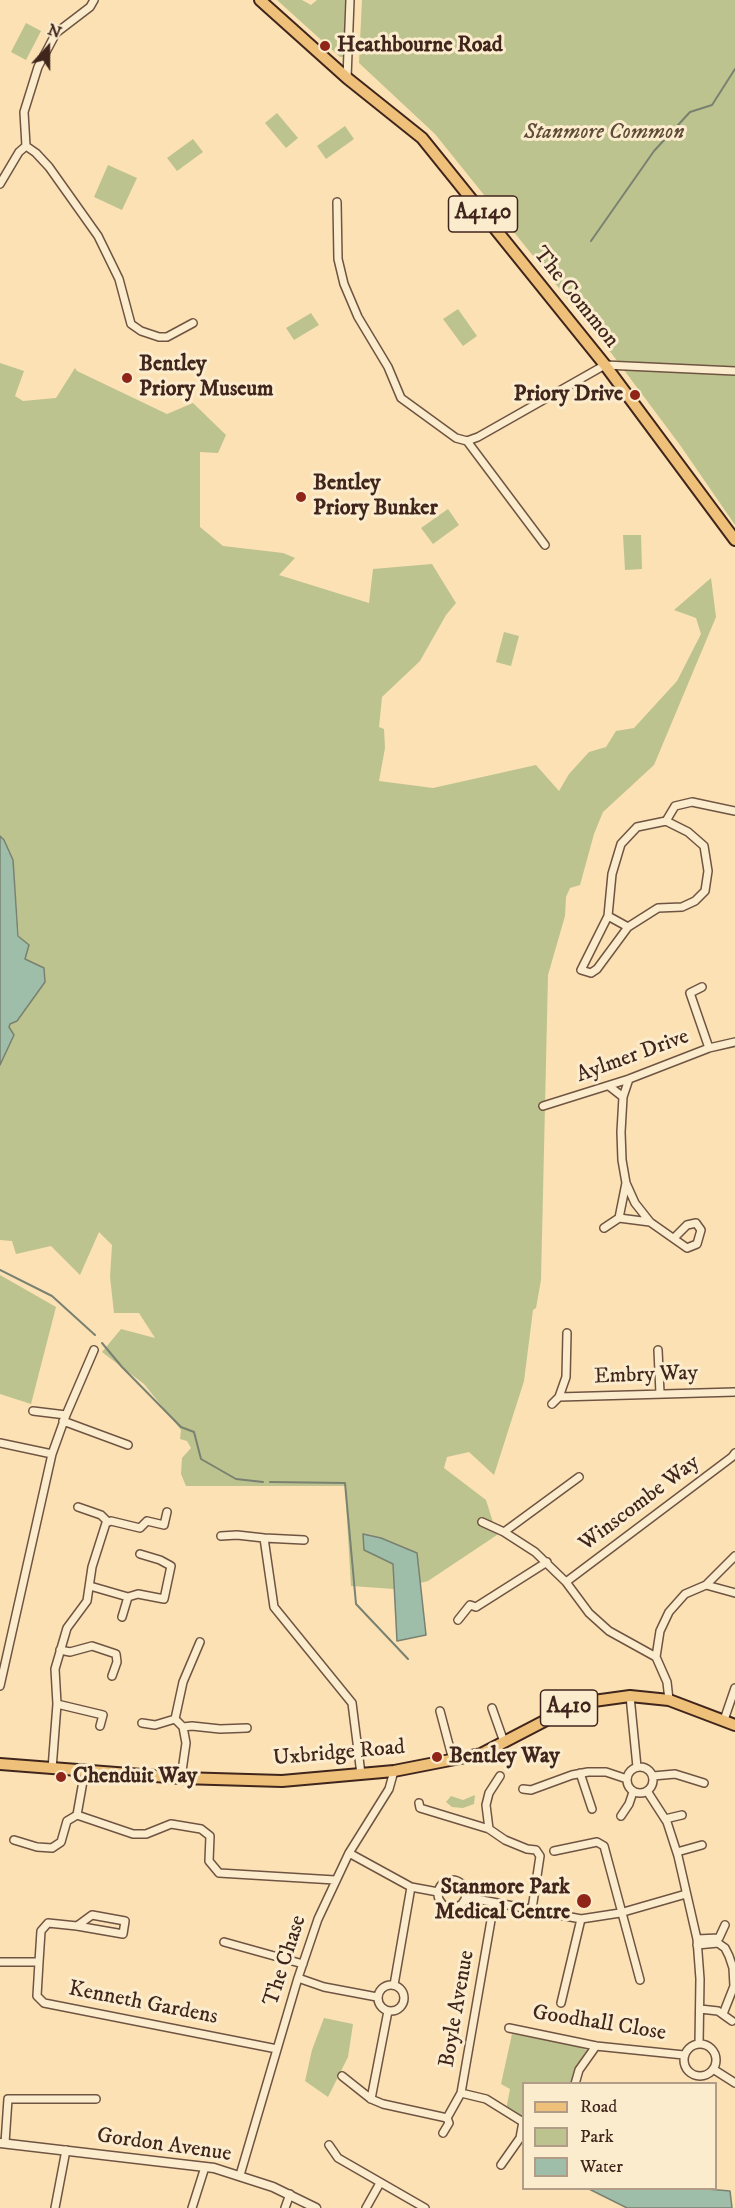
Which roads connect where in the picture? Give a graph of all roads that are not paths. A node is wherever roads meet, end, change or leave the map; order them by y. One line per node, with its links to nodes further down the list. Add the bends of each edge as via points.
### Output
1 (94, 0): 5 (street, via 56,33 38,67 24,112)
2 (260, 0): 4 (main road, The Common / A4140)
3 (351, 0): 4 (street)
4 (347, 78): 9 (main road, The Common / A4140, via 422,138)
5 (26, 146): 6 (street); 8 (street, via 49,167 98,236 119,279 130,324 164,337)
6 (0, 184)
7 (337, 202): 11 (street, via 338,259 344,284 358,317 388,366 398,393 407,404 456,438)
8 (193, 323)
9 (605, 365): 10 (street); 11 (street); 12 (main road, The Common / A4140)
10 (735, 371)
11 (467, 441): 13 (street)
12 (735, 540)
13 (545, 545)
14 (735, 811): 15 (street, via 692,802 675,806)
15 (666, 821): 16 (street, via 637,827 621,844 612,874); 17 (street, via 704,846 708,872 705,891 695,901 682,907 658,908)
16 (609, 916): 17 (street); 17 (street, via 581,970 591,973 597,969)
17 (628, 927)
18 (702, 987): 20 (street, via 690,993)
19 (735, 1042): 20 (street, Aylmer Drive)
20 (709, 1048): 21 (street, Aylmer Drive)
21 (629, 1079): 22 (street, Aylmer Drive); 23 (street)
22 (609, 1086): 23 (street); 24 (street, Aylmer Drive)
23 (623, 1098): 25 (street, via 621,1132)
24 (543, 1107)
25 (626, 1183): 26 (street); 27 (street)
26 (619, 1218): 27 (street); 28 (street)
27 (650, 1222): 29 (street)
28 (604, 1228)
29 (674, 1238)
30 (567, 1333): 35 (street, Embry Way, via 566,1377)
31 (94, 1350): 38 (street)
32 (658, 1350): 34 (street)
33 (735, 1392): 34 (street, Embry Way)
34 (660, 1393): 35 (street, Embry Way)
35 (559, 1397): 36 (street)
36 (552, 1404)
37 (33, 1411): 38 (street)
38 (64, 1418): 40 (street); 42 (street)
39 (0, 1443): 42 (street)
40 (128, 1445)
41 (735, 1453): 55 (street, Winscombe Way)
42 (52, 1454): 65 (street)
43 (579, 1477): 48 (street)
44 (78, 1507): 46 (street, via 101,1515)
45 (167, 1512): 46 (street, via 164,1525 147,1521 140,1528)
46 (108, 1522): 57 (street, via 92,1567)
47 (482, 1522): 48 (street)
48 (504, 1532): 54 (street)
49 (221, 1536): 50 (street)
50 (264, 1538): 51 (street); 89 (street, via 274,1607 352,1703)
51 (304, 1540)
52 (140, 1554): 59 (street, via 171,1566 164,1599 138,1594)
53 (735, 1556): 56 (street)
54 (548, 1562): 55 (street); 61 (street, via 477,1607 470,1605)
55 (566, 1582): 64 (street, via 589,1613 609,1631)
56 (706, 1585): 58 (street); 64 (street, via 685,1594 669,1612 660,1630)
57 (90, 1586): 59 (street); 63 (street, via 87,1601 67,1629)
58 (735, 1593)
59 (128, 1597): 60 (street)
60 (122, 1617)
61 (458, 1620)
62 (200, 1642): 74 (street, via 183,1682)
63 (60, 1650): 66 (street, via 69,1652 92,1646 116,1654); 71 (street, via 55,1669)
64 (656, 1657): 70 (street, via 667,1682)
65 (2, 1660): 67 (street)
66 (112, 1676)
67 (0, 1686)
68 (735, 1688): 75 (street)
69 (630, 1696): 70 (main road, Uxbridge Road / A410); 81 (main road, Uxbridge Road / A410, via 579,1703); 84 (street)
70 (669, 1700): 75 (main road, Uxbridge Road / A410)
71 (57, 1704): 78 (street, via 103,1715); 85 (street)
72 (492, 1708): 81 (street)
73 (440, 1711): 82 (street)
74 (175, 1719): 76 (street, via 155,1725); 79 (street)
75 (723, 1720): 77 (main road, Uxbridge Road / A410)
76 (141, 1723)
77 (735, 1725)
78 (100, 1726)
79 (183, 1727): 80 (street); 92 (street, via 186,1743)
80 (247, 1728)
81 (504, 1742): 82 (main road, Uxbridge Road / A410, via 481,1754)
82 (453, 1760): 87 (main road, Uxbridge Road / A410)
83 (0, 1764): 85 (main road, Uxbridge Road / A410)
84 (637, 1767): 91 (street, via 646,1768); 93 (street)
85 (52, 1768): 86 (main road, Uxbridge Road / A410)
86 (85, 1770): 92 (main road, Uxbridge Road / A410); 100 (street)
87 (394, 1771): 89 (main road, Uxbridge Road / A410); 109 (street, The Chase, via 389,1789)
88 (580, 1773): 93 (street, via 606,1772); 95 (street, via 531,1790); 99 (street)
89 (361, 1774): 92 (main road, Uxbridge Road / A410, via 282,1781)
90 (500, 1776): 104 (street, via 486,1804)
91 (652, 1776): 94 (street, via 675,1774); 96 (street, via 653,1784)
92 (181, 1778)
93 (627, 1779): 97 (street)
94 (704, 1783)
95 (523, 1789)
96 (647, 1791): 97 (street); 103 (street)
97 (633, 1792): 102 (street)
98 (419, 1803): 104 (street, via 420,1808)
99 (592, 1809)
100 (77, 1815): 105 (street, via 67,1821 61,1842 52,1848); 110 (street, via 133,1834 146,1834 171,1824 201,1829 210,1836 209,1861 219,1873)
101 (682, 1815): 103 (street)
102 (621, 1816)
103 (665, 1820): 108 (street)
104 (489, 1829): 116 (street, via 505,1840 537,1850 540,1856)
105 (14, 1840)
106 (702, 1845): 108 (street)
107 (554, 1851): 117 (street, via 597,1842 604,1846)
108 (676, 1852): 113 (street)
109 (349, 1853): 110 (street, The Chase); 111 (street)
110 (335, 1880): 125 (street, The Chase)
111 (411, 1887): 112 (street); 128 (street)
112 (438, 1892): 114 (street, via 441,1903 449,1908 461,1905); 114 (street, via 442,1884 453,1880 462,1884)
113 (686, 1894): 117 (street); 122 (street)
114 (466, 1897): 115 (street)
115 (494, 1903): 116 (street); 145 (street, Boyle Avenue)
116 (532, 1909): 118 (street)
117 (620, 1913): 118 (street); 127 (street)
118 (582, 1919): 130 (street)
119 (725, 1925): 122 (street, via 719,1938)
120 (77, 1926): 120 (street, via 123,1934 125,1921 92,1915); 124 (street, Kenneth Gardens, via 48,1923 41,1931)
121 (224, 1942): 125 (street)
122 (697, 1942): 131 (street); 133 (street, via 721,1944 729,1956 734,1986)
123 (0, 1962): 124 (street)
124 (39, 1962): 138 (street, Kenneth Gardens, via 37,1996 44,2003)
125 (303, 1964): 126 (street, The Chase)
126 (298, 1978): 129 (street, via 324,1987); 138 (street, The Chase)
127 (640, 1980)
128 (394, 1985): 129 (street, via 382,1988); 132 (street, via 402,1989 404,1999 400,2008)
129 (378, 1996): 132 (street, via 381,2006)
130 (561, 2003)
131 (700, 2009): 133 (street); 136 (street)
132 (388, 2011): 149 (street)
133 (723, 2013): 134 (street)
134 (732, 2021)
135 (509, 2028): 137 (street, Goodhall Close)
136 (699, 2044): 139 (street, via 690,2046); 140 (street, via 714,2052)
137 (596, 2046): 139 (street, Goodhall Close); 143 (street)
138 (277, 2049): 159 (street, The Chase)
139 (684, 2055): 142 (street)
140 (714, 2069): 142 (street); 144 (street)
141 (342, 2076): 149 (street)
142 (693, 2080)
143 (576, 2082)
144 (735, 2083)
145 (461, 2093): 150 (street, Boyle Avenue); 151 (street, via 486,2099)
146 (0, 2098): 147 (street)
147 (8, 2099): 148 (street); 154 (street)
148 (96, 2099)
149 (371, 2099): 150 (street)
150 (447, 2118): 153 (street, Boyle Avenue, via 449,2123)
151 (522, 2121)
152 (522, 2127): 157 (street, via 520,2138)
153 (443, 2133)
154 (3, 2143): 156 (street, Gordon Avenue)
155 (329, 2145): 160 (street, via 338,2158)
156 (66, 2150): 158 (street, Gordon Avenue); 162 (street)
157 (501, 2165)
158 (205, 2167): 159 (street, Gordon Avenue); 163 (street)
159 (240, 2175): 161 (street, Gordon Avenue)
160 (380, 2183): 166 (street); 167 (street)
161 (290, 2194): 164 (street); 165 (street, Gordon Avenue)
162 (55, 2208)
163 (192, 2208)
164 (285, 2208)
165 (316, 2208)
166 (366, 2208)
167 (424, 2208)

